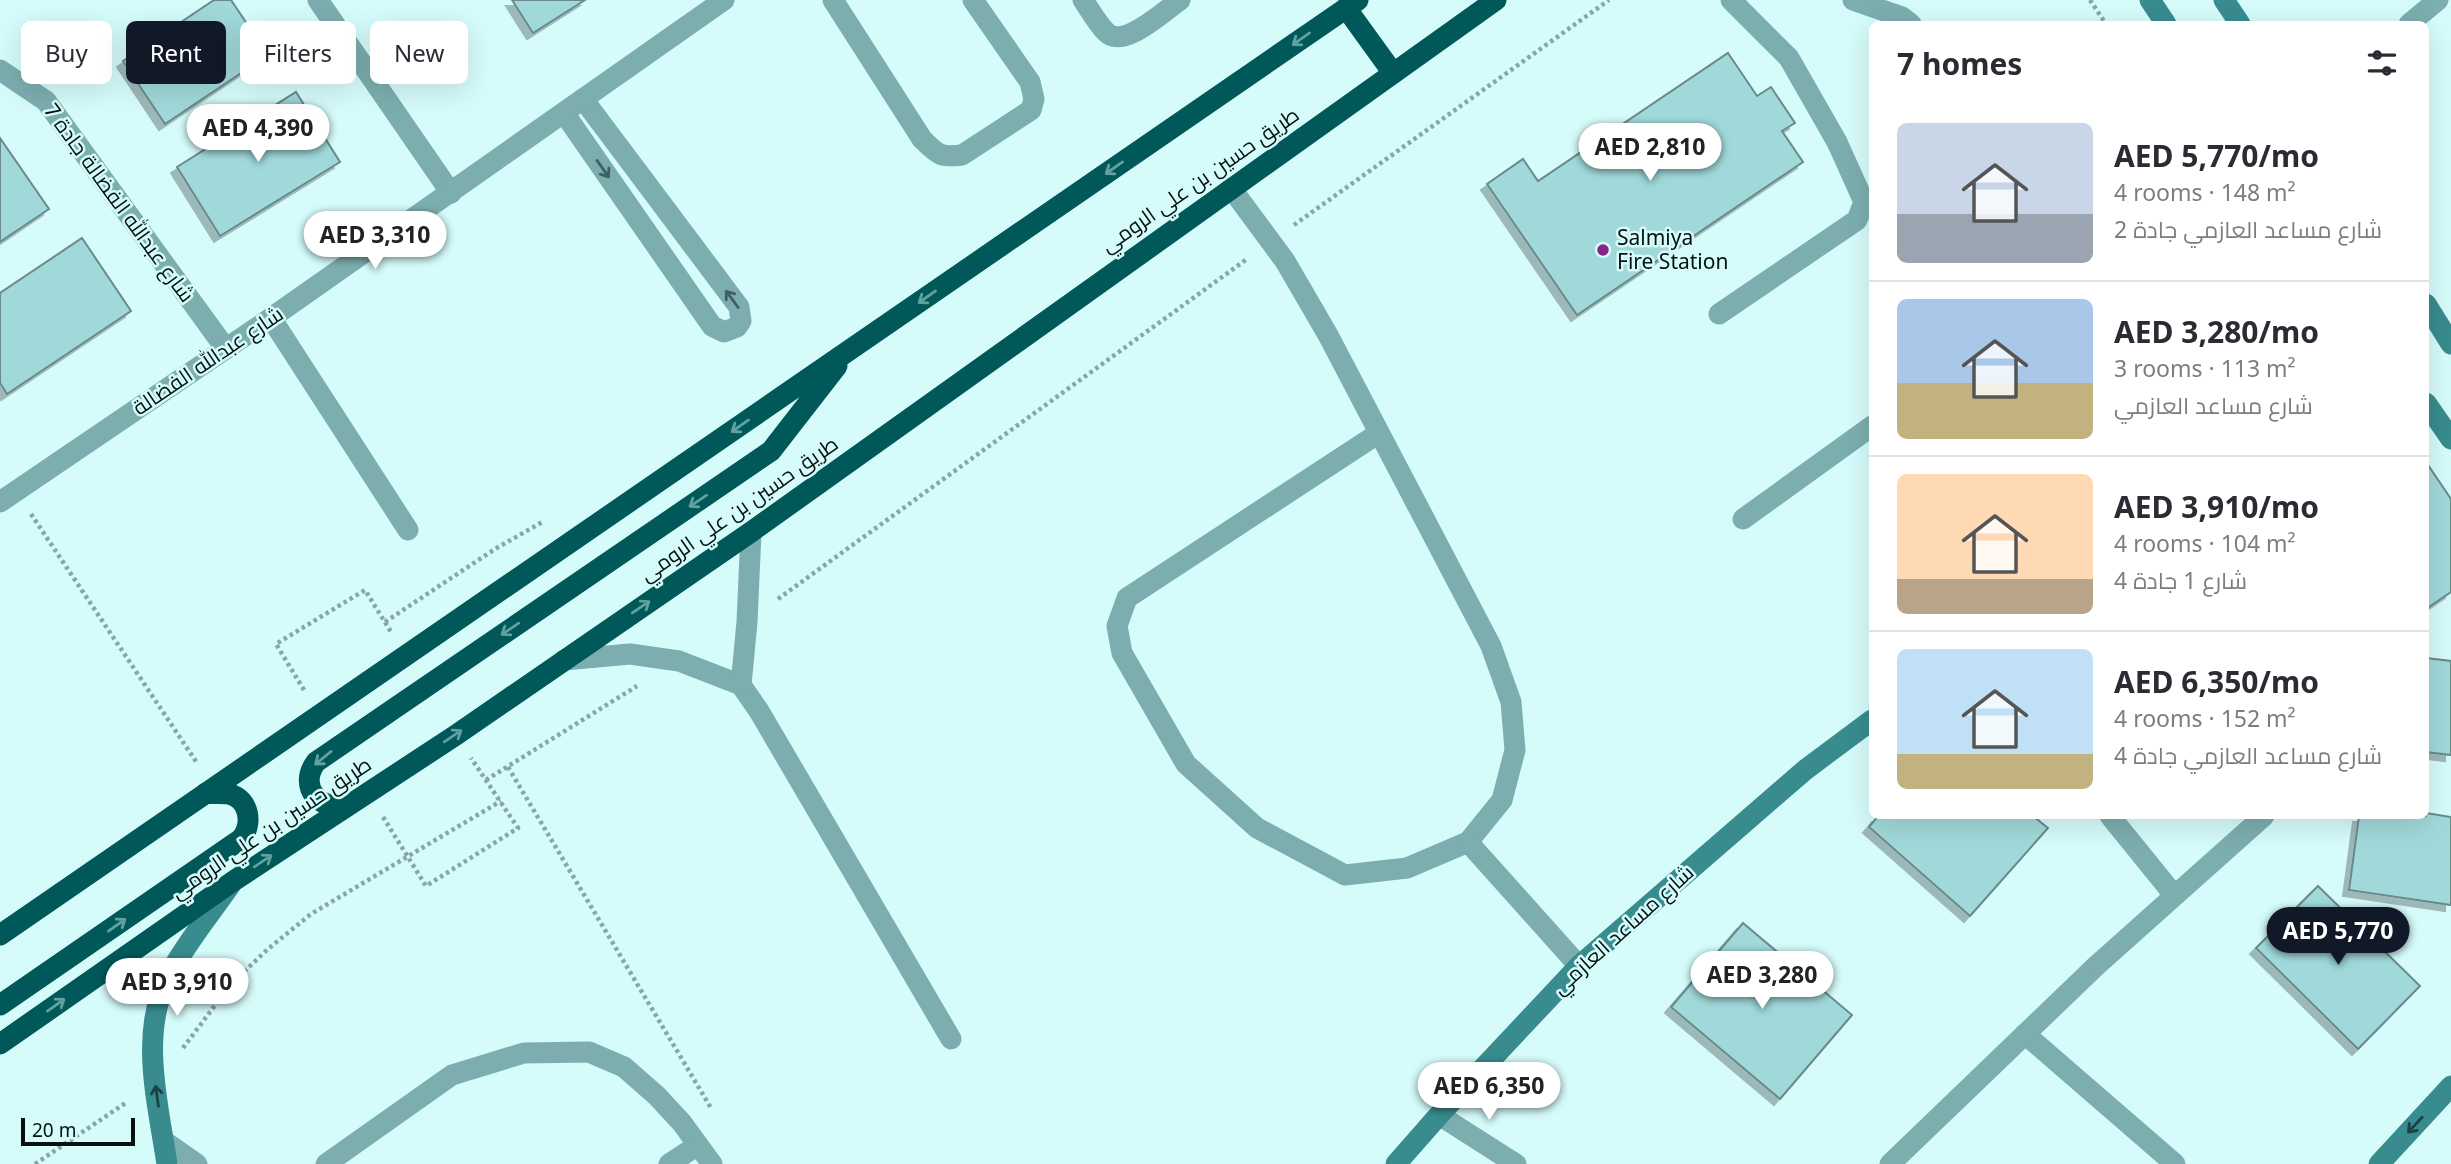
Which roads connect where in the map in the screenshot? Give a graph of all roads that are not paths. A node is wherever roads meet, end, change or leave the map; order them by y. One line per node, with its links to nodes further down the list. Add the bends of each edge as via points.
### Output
1 (318, 0): 23 (street)
2 (723, 0): 20 (street, شارع عبدالله الفضالة)
3 (833, 0): 4 (street, via 922,139 937,154 950,156 962,155 1031,110 1034,99 1030,82)
4 (973, 0)
5 (1083, 0): 6 (street, via 1107,34 1117,37 1129,37)
6 (1180, 0)
7 (1496, 0): 19 (highway, طريق حسين بن علي الرومي)
8 (1731, 0): 25 (street, via 1789,58 1837,142 1864,202 1857,220)
9 (1853, 0): 14 (street)
10 (2150, 0): 15 (street)
11 (2224, 0): 16 (street)
12 (2438, 0): 17 (street)
13 (1352, 4): 19 (highway); 29 (highway, one-way to 29)
14 (1907, 21)
15 (2164, 21)
16 (2238, 21)
17 (2413, 21)
18 (0, 70): 28 (street, شارع عبدالله الفضالة جادة 7, via 46,101)
19 (1393, 73): 22 (highway, طريق حسين بن علي الرومي)
20 (583, 99): 21 (street, شارع عبدالله الفضالة); 21 (street, one-way to 20, via 712,326 724,332 737,327 741,320 738,307)
21 (564, 113): 23 (street, شارع عبدالله الفضالة)
22 (1231, 188): 32 (street, via 1285,261); 37 (highway, طريق حسين بن علي الرومي)
23 (451, 192): 26 (street, شارع عبدالله الفضالة)
24 (2429, 309): 27 (street)
25 (1719, 314)
26 (271, 318): 28 (street, شارع عبدالله الفضالة); 36 (street)
27 (2451, 344)
28 (226, 349): 34 (street, شارع عبدالله الفضالة)
29 (849, 351): 41 (highway, one-way to 41); 42 (highway, one-way to 42, via 771,451 316,762 310,774 311,792 326,805)
30 (2429, 407): 33 (street)
31 (1869, 428): 35 (street)
32 (1379, 433): 45 (street, via 1491,646 1511,702 1515,750 1502,800); 45 (street, via 1127,598 1117,626 1122,653 1186,764 1257,828 1345,875 1407,868)
33 (2451, 439)
34 (8, 497)
35 (1743, 519)
36 (408, 530)
37 (751, 532): 38 (highway, طريق حسين بن علي الرومي, one-way to 37); 39 (street)
38 (564, 660): 39 (street, via 630,654 679,661); 42 (highway, طريق حسين بن علي الرومي, one-way to 38)
39 (741, 685): 52 (street)
40 (1869, 722): 49 (street, شارع مساعد العازمي, via 1805,770)
41 (206, 793): 48 (highway); 50 (highway, one-way to 41, via 241,839 249,817 241,802 229,794)
42 (347, 805): 46 (highway, طريق حسين بن علي الرومي, one-way to 42)
43 (2112, 819): 47 (street)
44 (2261, 819): 47 (street)
45 (1468, 842): 49 (street)
46 (233, 882): 53 (highway, طريق حسين بن علي الرومي, one-way to 46); 56 (street, one-way to 46, via 153,1052 158,1004 170,974)
47 (2174, 895): 51 (street)
48 (0, 935)
49 (1579, 966): 55 (street, شارع مساعد العازمي)
50 (0, 1005)
51 (2025, 1034): 65 (street); 66 (street)
52 (951, 1039)
53 (0, 1044)
54 (2451, 1086): 67 (street, one-way to 67)
55 (1439, 1115): 63 (street, شارع مساعد العازمي); 64 (street)
56 (164, 1141): 59 (street); 60 (street)
57 (698, 1145): 58 (street, via 657,1096 624,1067 589,1052 524,1053 452,1074); 61 (street); 62 (street)
58 (323, 1163)
59 (167, 1164)
60 (197, 1164)
61 (669, 1164)
62 (712, 1164)
63 (1396, 1164)
64 (1516, 1164)
65 (1890, 1164)
66 (2175, 1164)
67 (2379, 1164)

